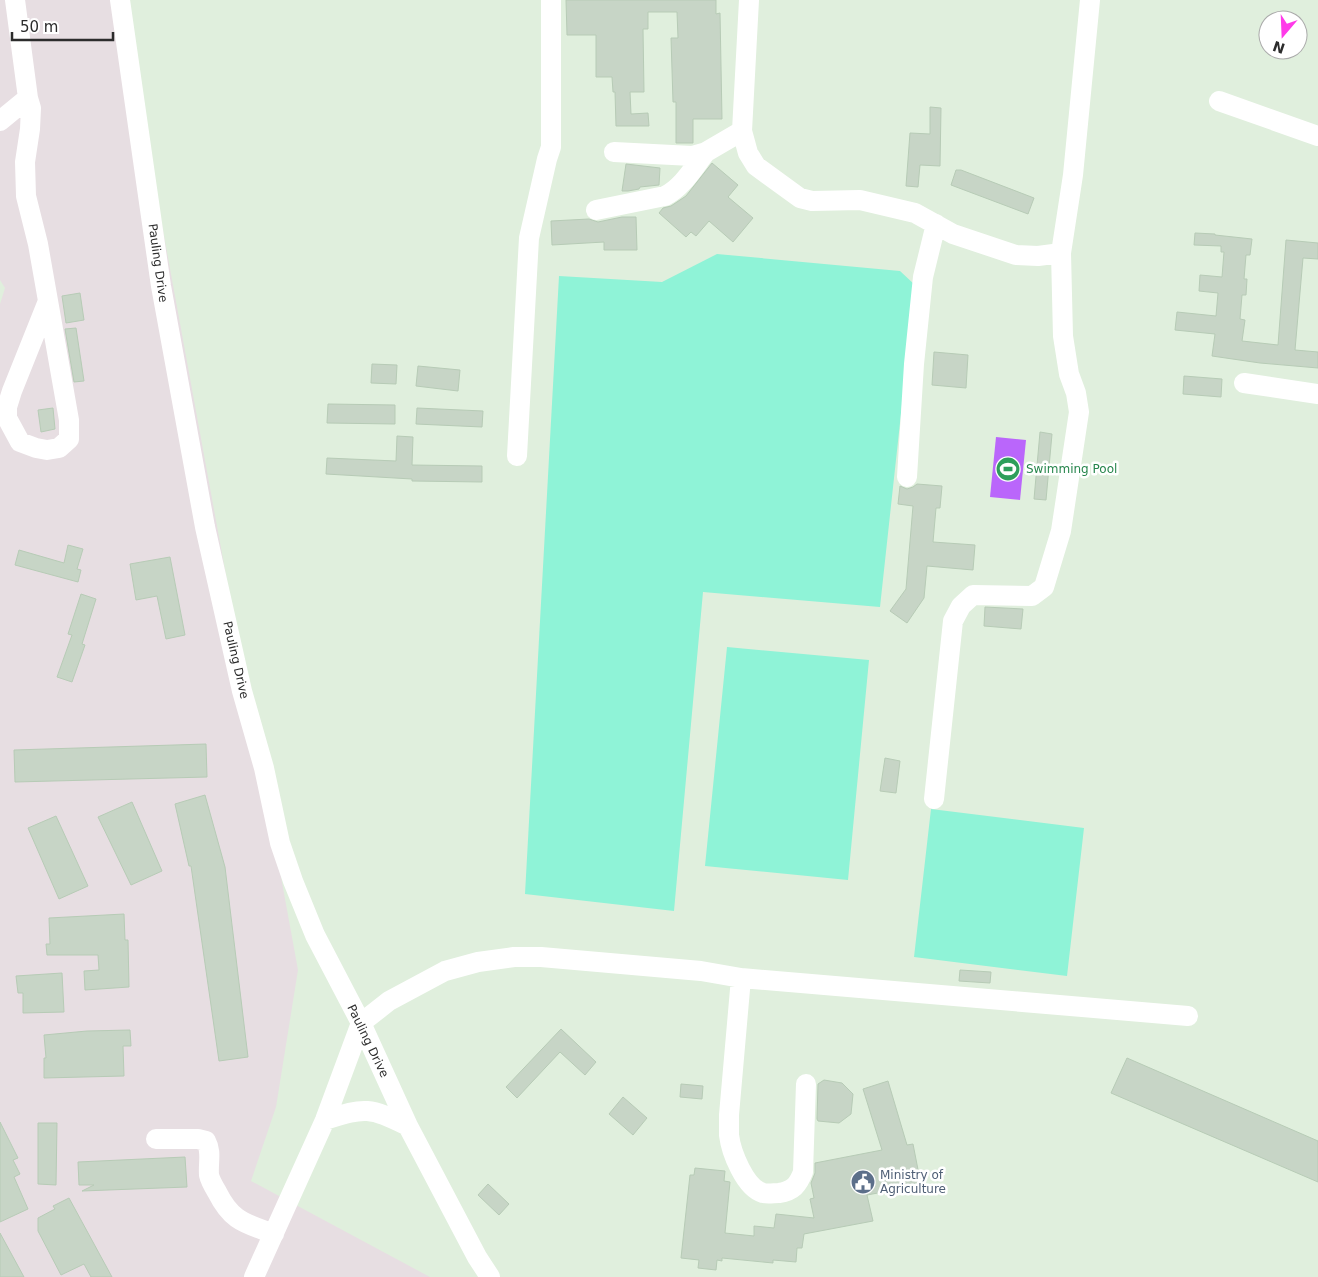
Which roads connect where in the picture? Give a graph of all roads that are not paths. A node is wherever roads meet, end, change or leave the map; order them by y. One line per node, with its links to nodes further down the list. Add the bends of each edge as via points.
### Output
1 (15, 0): 6 (street)
2 (120, 0): 24 (street, Pauling Drive, via 161,286 205,527 242,691 264,768 280,843 293,881 315,935)
3 (551, 0): 19 (street, via 551,146 529,238)
4 (748, 0): 9 (street)
5 (1090, 0): 15 (street, via 1073,175)
6 (28, 98): 8 (street); 16 (street, via 30,129 25,162 26,196)
7 (1219, 101): 10 (street)
8 (0, 121)
9 (742, 131): 12 (street); 14 (street, via 748,153 756,166 800,198 812,201 860,200 915,213)
10 (1318, 136)
11 (614, 152): 12 (street, via 692,156)
12 (706, 152): 13 (street, via 671,193)
13 (596, 210)
14 (936, 224): 15 (street, via 953,234 1016,255); 20 (street, via 923,277)
15 (1061, 253): 21 (street, via 1064,336 1079,412 1061,531 1044,587 1032,596 973,595 961,606 953,621)
16 (48, 301): 16 (street, via 69,420 69,439 59,448 47,450 20,442 7,418 7,406)
17 (1244, 383): 18 (street)
18 (1318, 394)
19 (517, 456)
20 (907, 477)
21 (934, 799)
22 (741, 978): 23 (street); 24 (street, via 701,971 541,956 514,957 445,971 389,1000); 25 (street, via 729,1135 734,1155 755,1190 784,1192 799,1182 803,1172)
23 (1188, 1016)
24 (361, 1023): 26 (street); 27 (street, Pauling Drive)
25 (806, 1084)
26 (325, 1120): 27 (street, via 370,1110); 29 (street)
27 (408, 1126): 31 (street, Pauling Drive)
28 (156, 1139): 29 (street, via 206,1140 209,1176 225,1207 244,1223)
29 (274, 1234): 30 (street)
30 (254, 1277)
31 (490, 1277)

